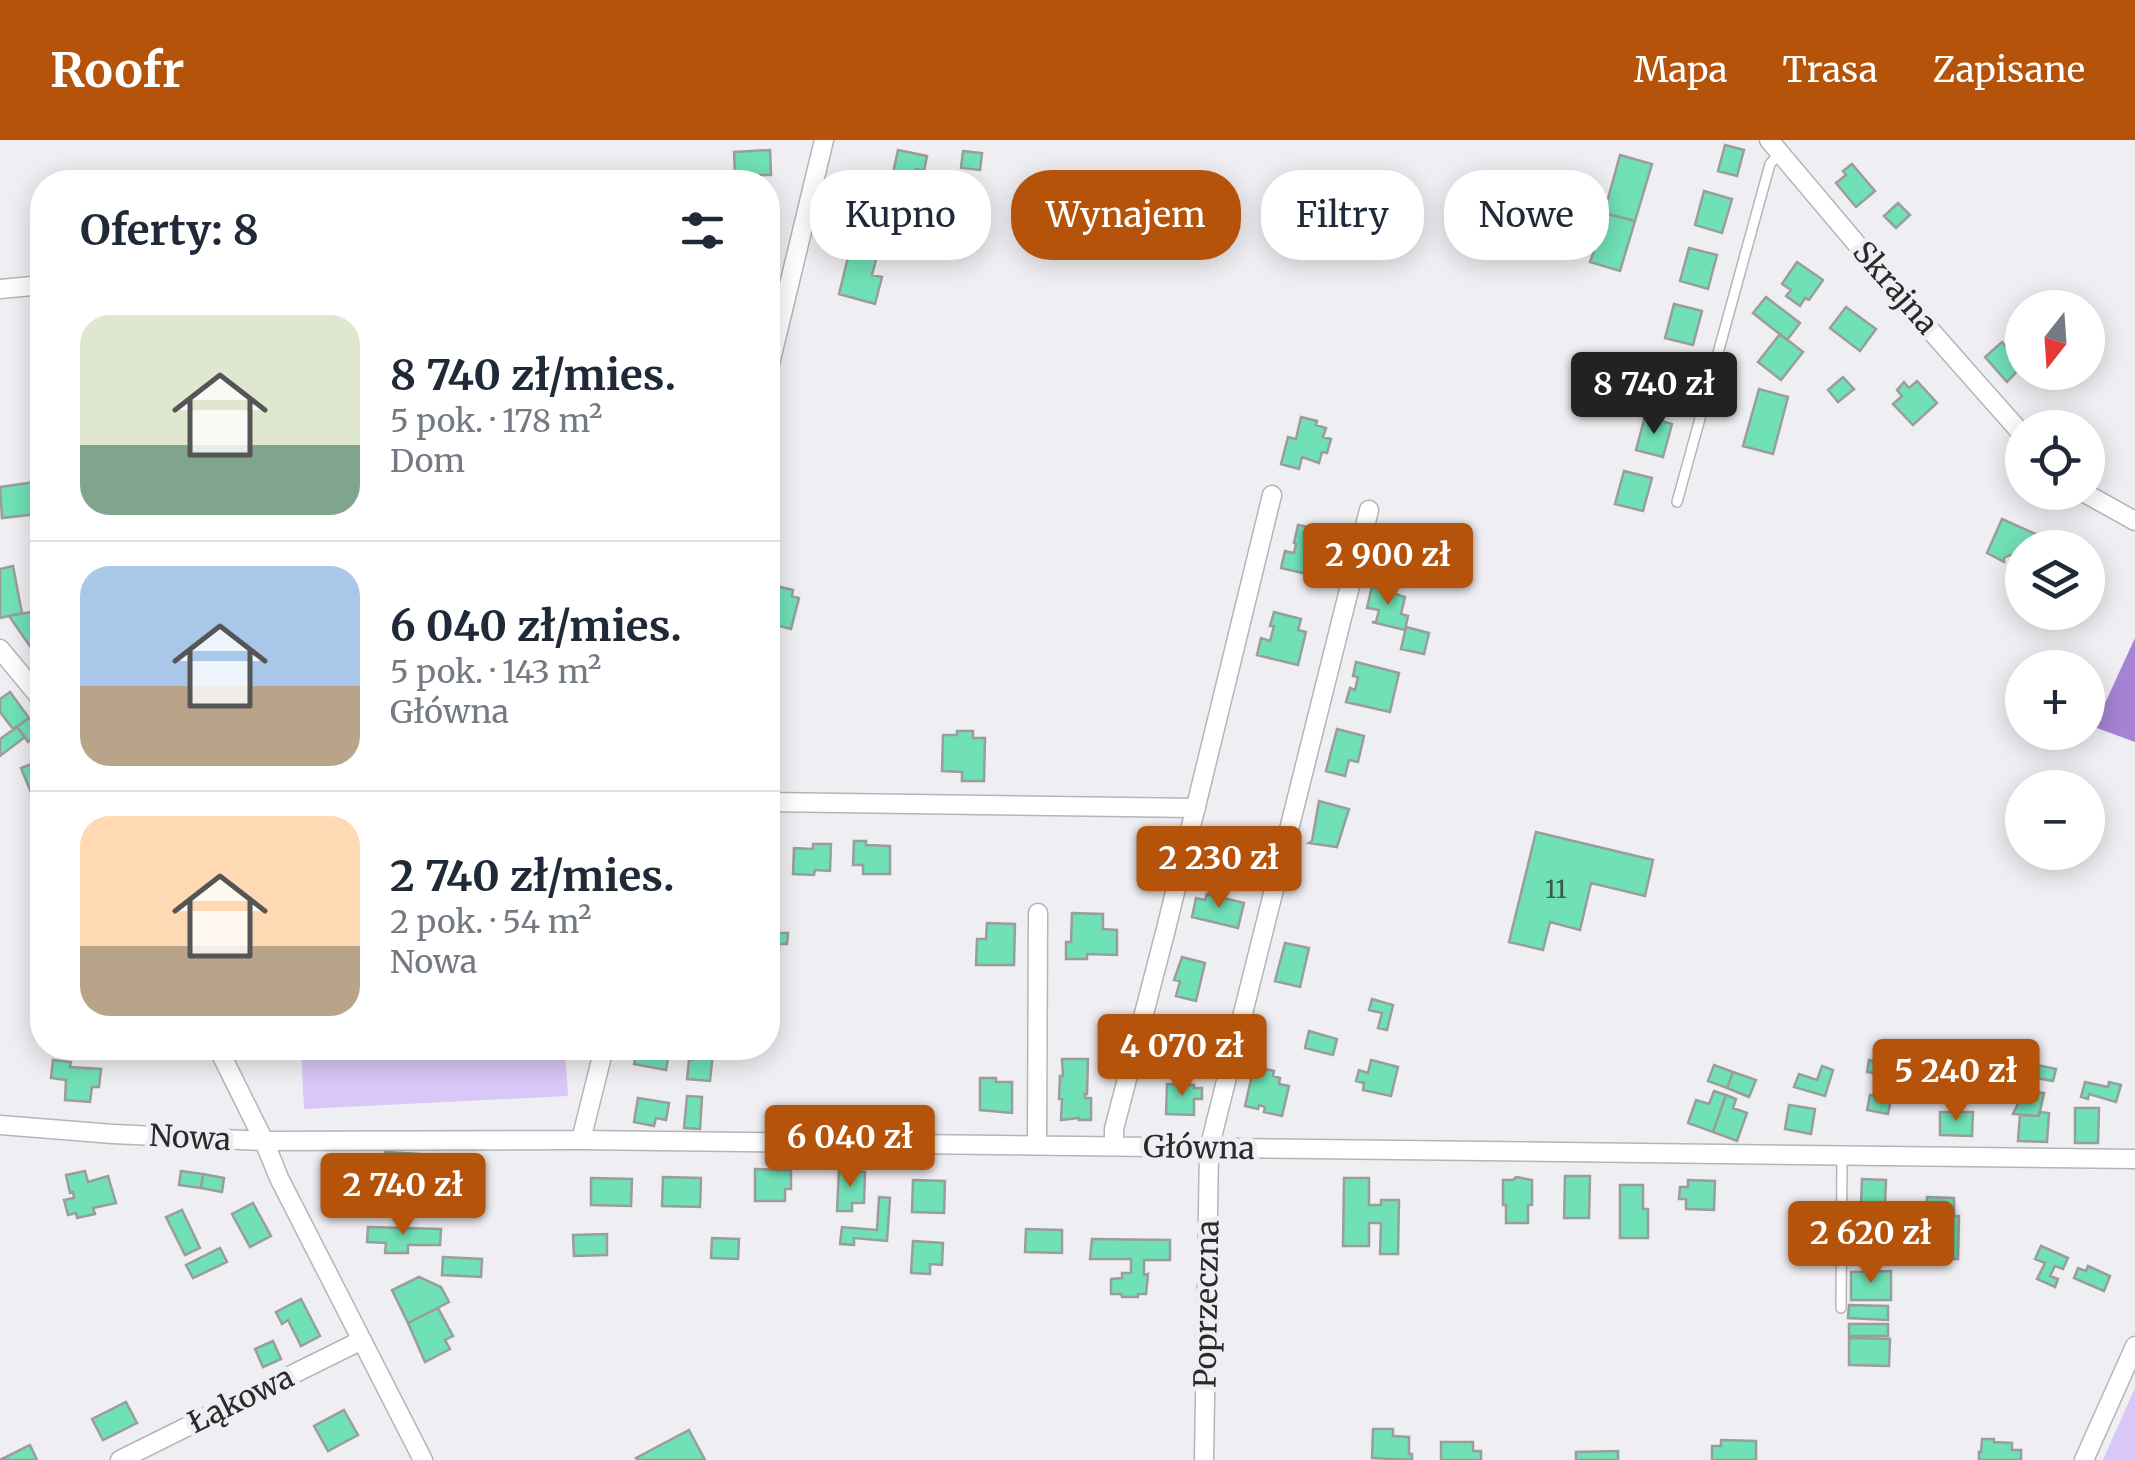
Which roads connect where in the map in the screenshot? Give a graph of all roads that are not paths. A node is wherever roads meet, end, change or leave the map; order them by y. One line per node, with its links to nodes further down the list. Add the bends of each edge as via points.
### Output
1 (824, 140): 5 (street)
2 (1774, 146): 6 (street, Skrajna); 8 (lane)
3 (30, 286): 4 (street)
4 (0, 289)
5 (780, 322)
6 (2005, 415)
7 (1272, 495): 15 (street)
8 (1678, 502)
9 (2105, 504): 11 (street)
10 (1369, 510): 24 (street, Poprzeczna)
11 (2135, 521)
12 (0, 649): 13 (street)
13 (30, 685)
14 (780, 802): 15 (street)
15 (1196, 808): 23 (street)
16 (1038, 913): 22 (street)
17 (224, 1060): 21 (street)
18 (601, 1060): 20 (street)
19 (0, 1124): 21 (street, Nowa)
20 (582, 1140): 21 (street, Główna); 22 (street, Główna)
21 (264, 1141): 28 (street, Nowa)
22 (1037, 1145): 23 (street, Główna)
23 (1114, 1146): 24 (street, Główna)
24 (1209, 1149): 25 (street, Główna); 32 (street, Poprzeczna)
25 (1842, 1155): 26 (street, Główna); 27 (lane)
26 (2135, 1158)
27 (1840, 1308)
28 (362, 1340): 30 (street, Łąkowa); 31 (street, Nowa)
29 (2135, 1346): 33 (street)
30 (120, 1460)
31 (423, 1460)
32 (1204, 1460)
33 (2084, 1460)

